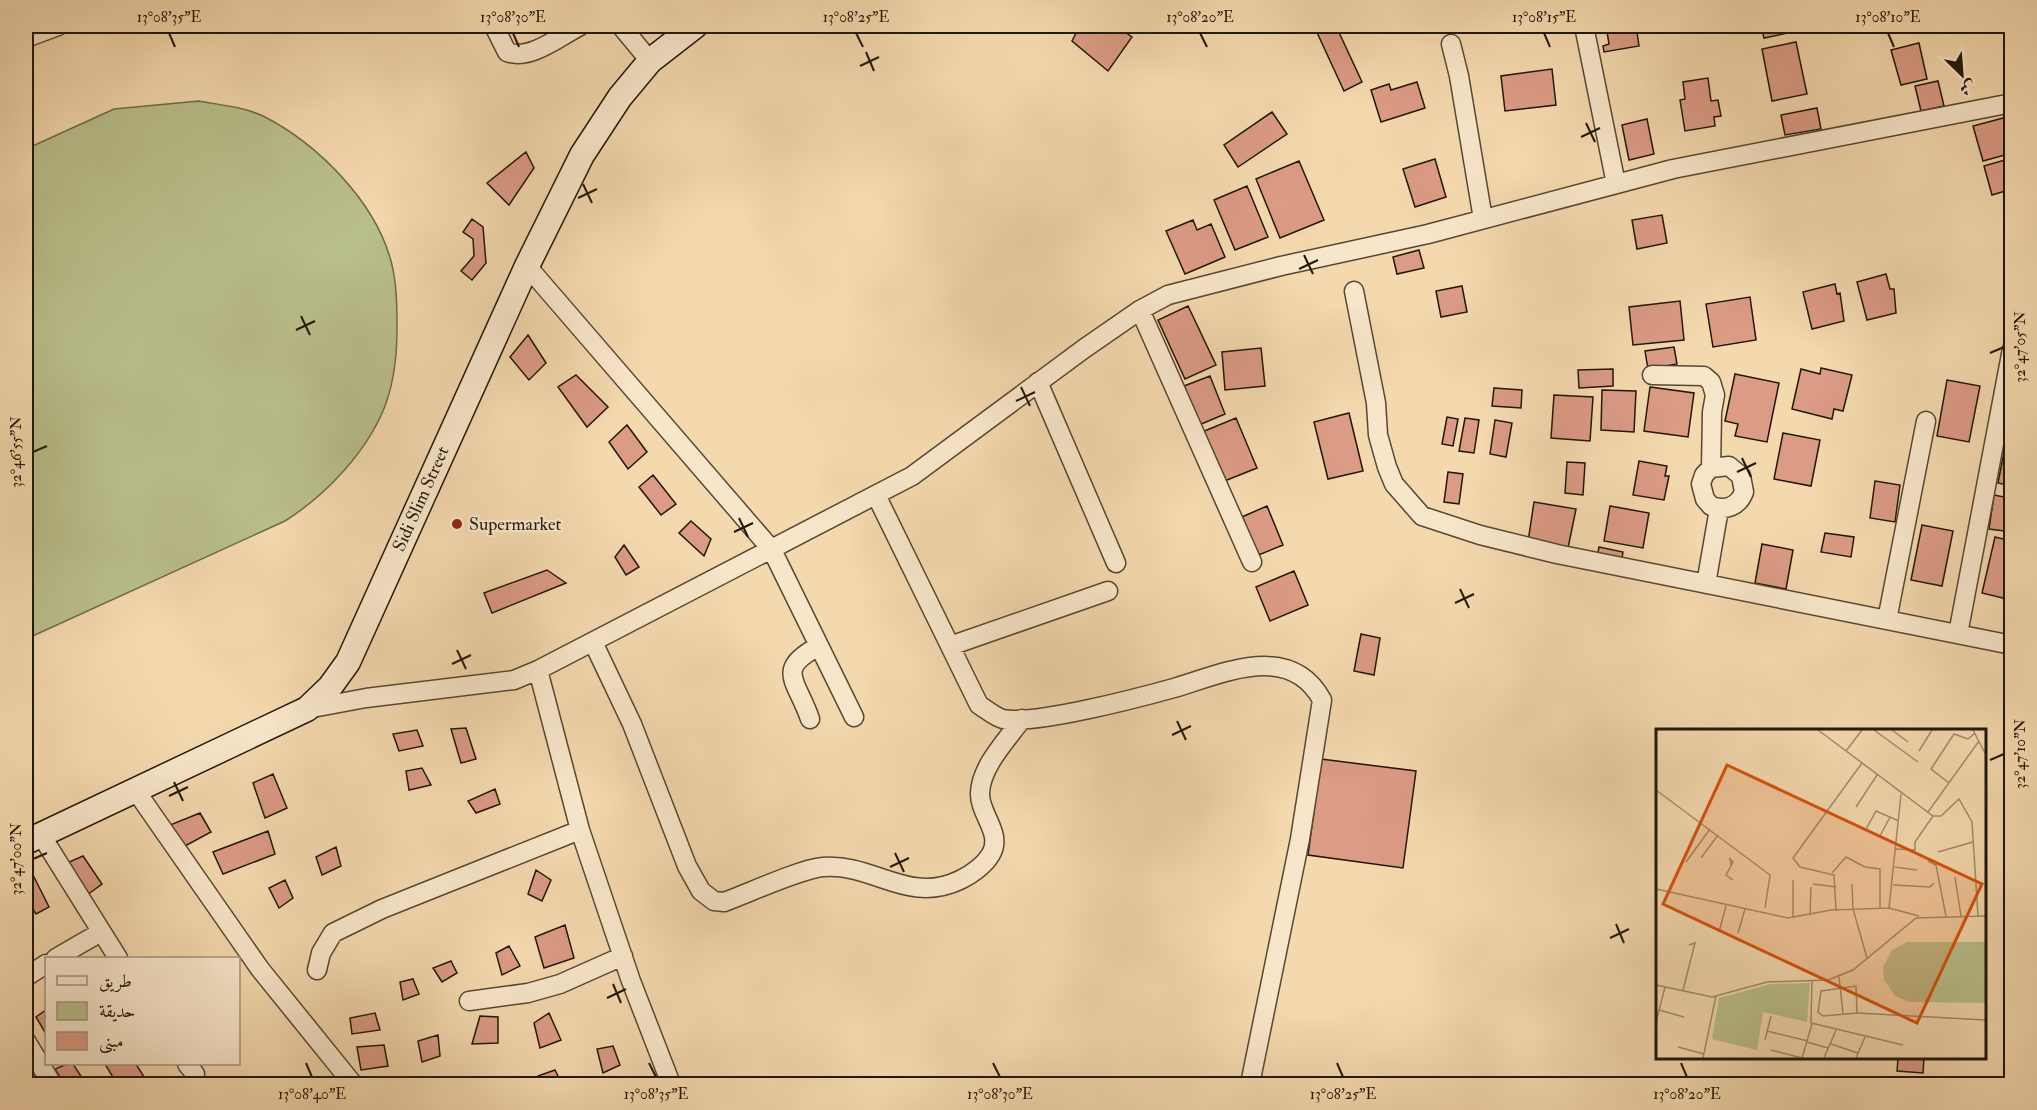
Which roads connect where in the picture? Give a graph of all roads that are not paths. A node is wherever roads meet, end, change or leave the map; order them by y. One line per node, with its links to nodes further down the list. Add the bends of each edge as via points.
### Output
1 (58, 26): 7 (street)
2 (494, 26): 3 (street, via 507,52 514,55 526,54)
3 (580, 26)
4 (621, 26): 9 (street)
5 (695, 26): 9 (main road, Sidi Slim Street)
6 (1584, 26): 11 (street)
7 (26, 38)
8 (1451, 44): 12 (street, via 1460,76)
9 (650, 61): 13 (main road, Sidi Slim Street, via 620,97 582,155)
10 (2012, 103): 11 (street, via 1673,169)
11 (1616, 184): 12 (street)
12 (1483, 219): 15 (street, via 1201,285 1168,295)
13 (526, 266): 23 (street); 35 (main road, Sidi Slim Street, via 348,662)
14 (1354, 291): 26 (street, via 1387,467 1394,483 1422,516 1557,554)
15 (1140, 310): 18 (street); 24 (street)
16 (2012, 349): 29 (street)
17 (1652, 375): 20 (street, via 1704,376 1711,382 1715,395)
18 (1038, 382): 21 (street, via 912,476); 25 (street)
19 (1926, 421): 28 (street)
20 (1711, 468): 22 (street, via 1702,478 1702,490 1708,503); 22 (street, via 1729,466 1738,472 1743,483 1744,492 1737,503)
21 (877, 496): 23 (street); 33 (street)
22 (1719, 509): 26 (street)
23 (772, 550): 30 (street); 32 (street)
24 (1252, 562)
25 (1116, 563)
26 (1707, 584): 28 (street)
27 (1108, 591): 33 (street)
28 (1887, 620): 29 (street)
29 (1958, 634): 31 (street)
30 (593, 642): 34 (street); 38 (street, via 632,724 687,866 701,891 714,901 724,902 820,867 857,870 923,890 952,884 974,873 989,857 995,840 979,796 984,775)
31 (2012, 645)
32 (819, 646): 36 (street); 37 (street, via 798,657 792,666 792,677)
33 (950, 646): 38 (street, via 979,705 1001,719)
34 (538, 670): 35 (street, via 514,680); 40 (street)
35 (307, 709): 39 (main road, Sidi Slim Street)
36 (854, 717)
37 (810, 719)
38 (1022, 719): 54 (street, via 1162,691 1245,666 1270,666 1301,675 1314,686 1322,700 1304,816)
39 (136, 791): 41 (main road, Sidi Slim Street); 52 (street, via 260,969)
40 (580, 830): 43 (street); 47 (street, via 382,909 333,933 321,953)
41 (33, 839): 42 (street)
42 (101, 932): 44 (street); 45 (street)
43 (623, 956): 49 (street, via 560,984 528,993); 53 (street)
44 (58, 957)
45 (117, 957)
46 (45, 965): 48 (street)
47 (317, 970)
48 (26, 977)
49 (469, 1000)
50 (26, 1041): 51 (street)
51 (52, 1084)
52 (353, 1084)
53 (668, 1084)
54 (1250, 1084)

